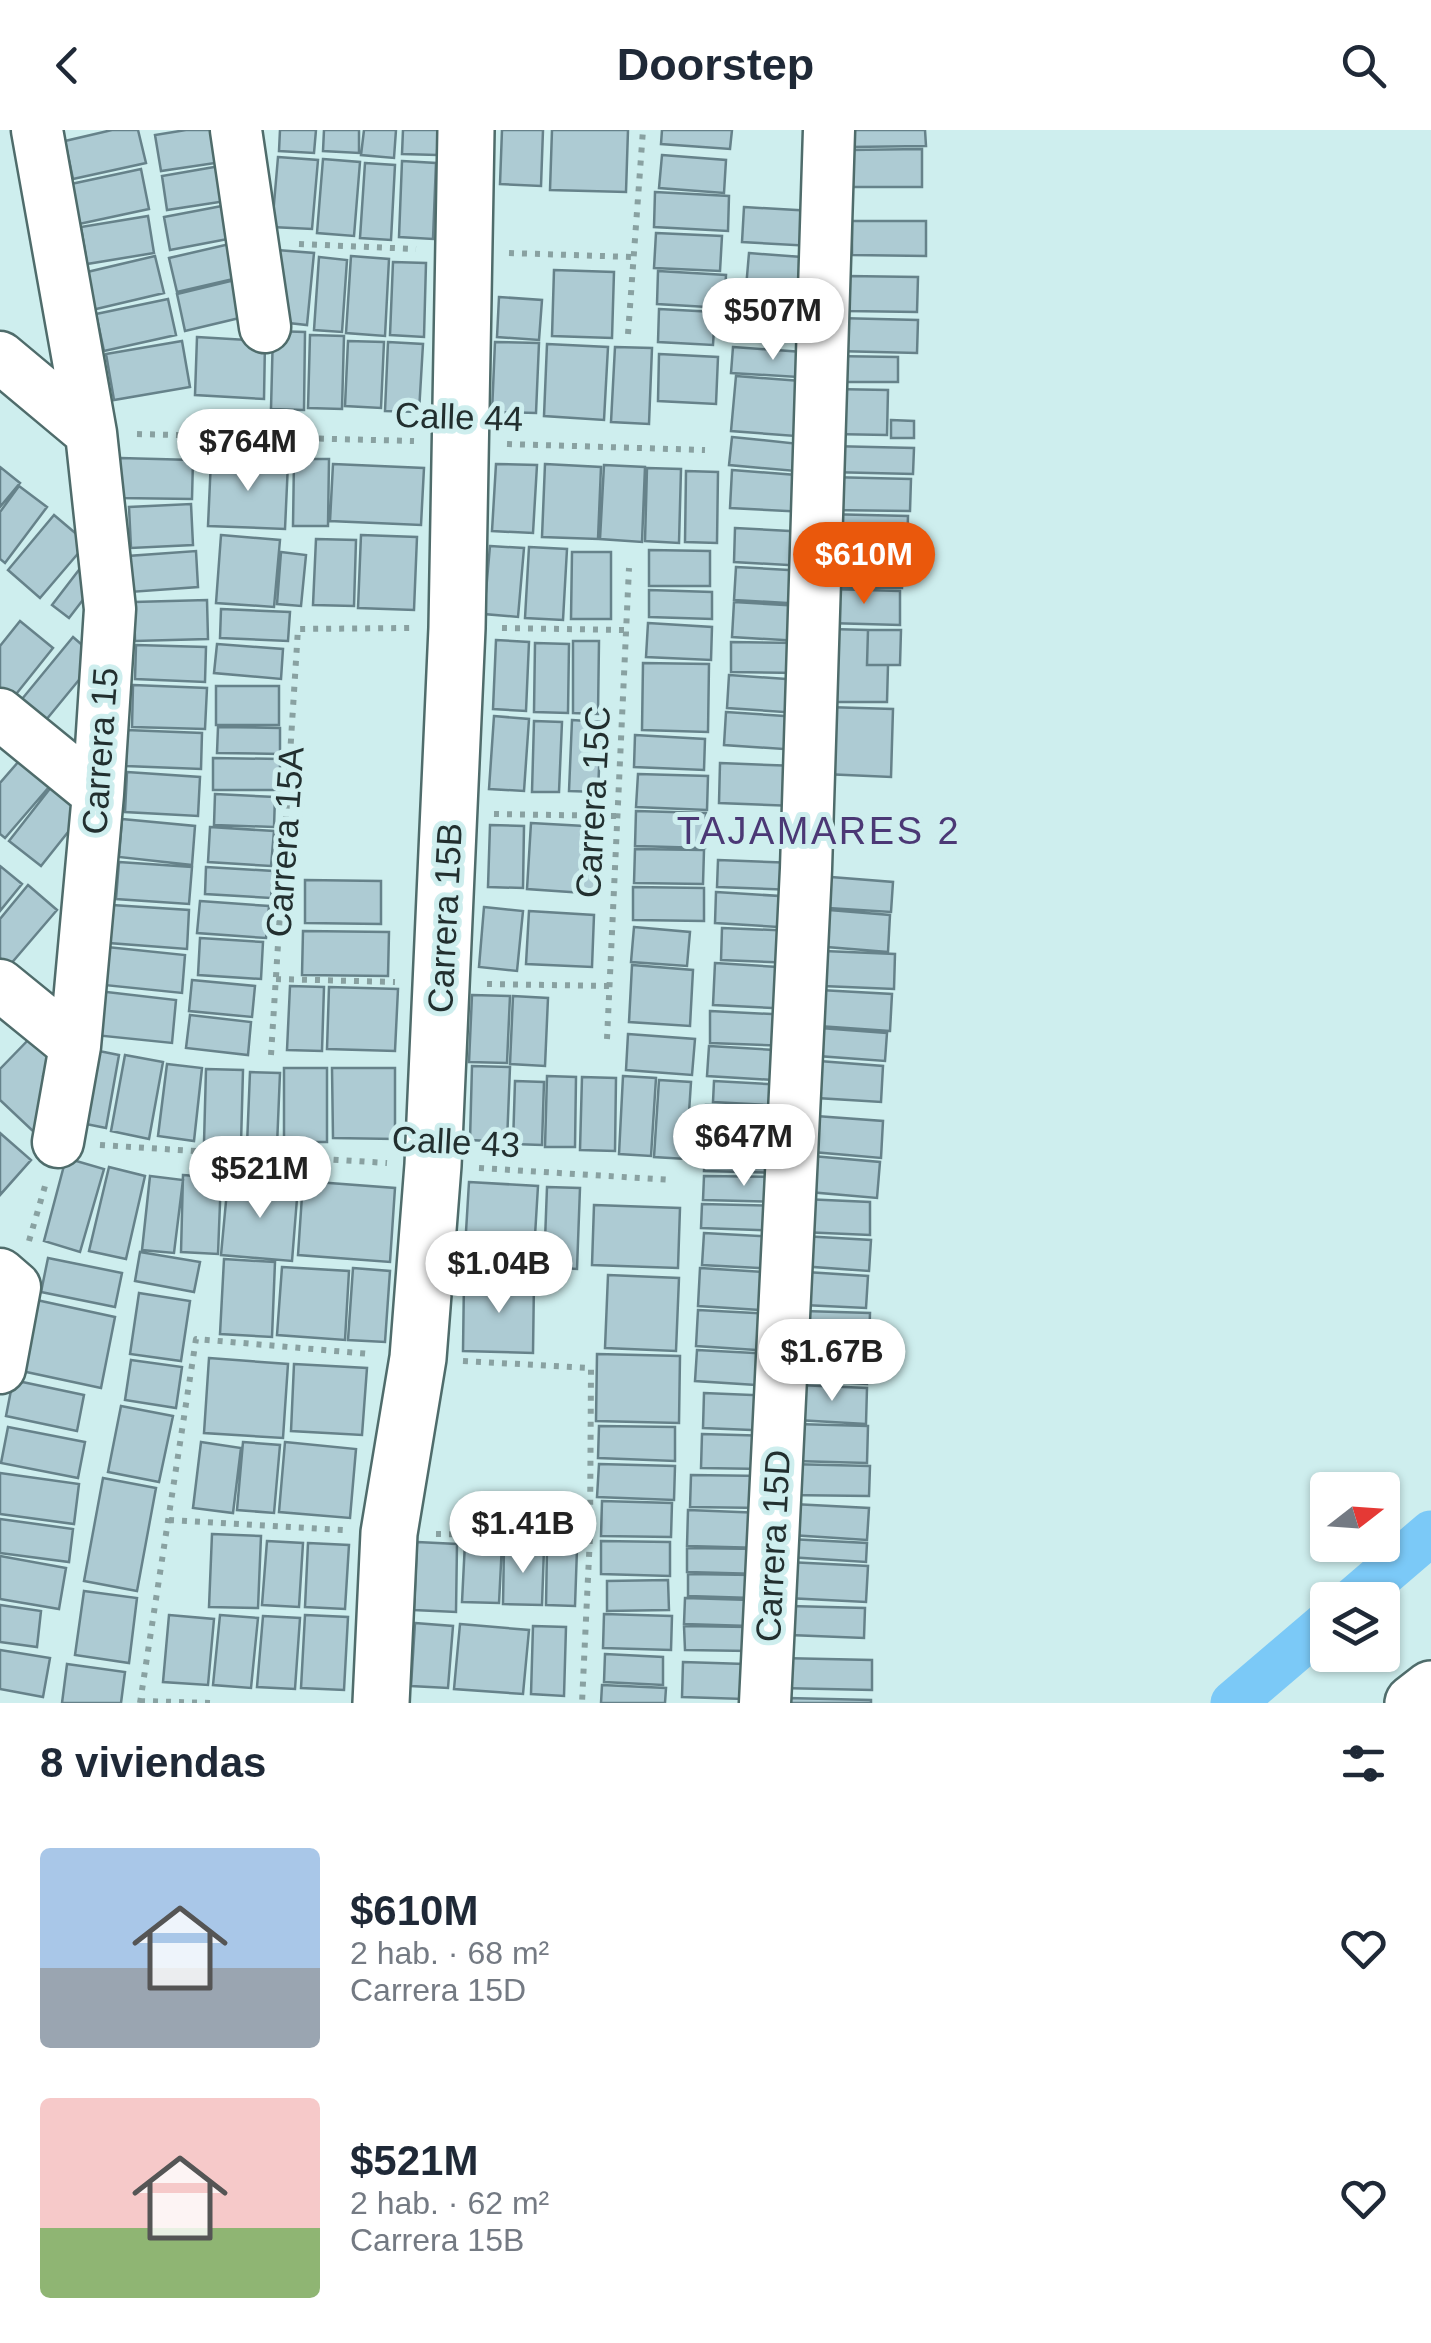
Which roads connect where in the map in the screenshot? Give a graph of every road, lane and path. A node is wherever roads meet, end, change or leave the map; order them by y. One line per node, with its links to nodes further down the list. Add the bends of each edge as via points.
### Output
1 (38, 130): 12 (street, Carrera 15)
2 (236, 130): 6 (street)
3 (466, 130): 7 (street, Carrera 15B)
4 (643, 130): 8 (path)
5 (829, 130): 40 (street, Carrera 15D, via 806,869)
6 (253, 242): 7 (path); 9 (street)
7 (462, 251): 8 (path); 13 (street, Carrera 15B)
8 (632, 258): 10 (path)
9 (265, 327)
10 (628, 334)
11 (0, 357): 12 (street)
12 (91, 433): 13 (path, Calle 44); 18 (street, Carrera 15, via 110,609)
13 (462, 442): 14 (path, Calle 44); 19 (street, Carrera 15B)
14 (705, 450)
15 (629, 568): 20 (path, Carrera 15C)
16 (298, 629): 21 (path, Carrera 15A)
17 (0, 714): 18 (street)
18 (98, 794): 26 (street, Carrera 15)
19 (450, 814): 20 (path); 22 (street, Carrera 15B)
20 (617, 816): 24 (path, Carrera 15C)
21 (276, 979): 22 (path); 27 (path, Carrera 15A)
22 (442, 983): 24 (path); 29 (street, Carrera 15B)
23 (0, 984): 26 (street)
24 (610, 986): 25 (path, Carrera 15C)
25 (608, 1038)
26 (74, 1046): 28 (street, Carrera 15)
27 (271, 1055)
28 (58, 1142): 29 (path, Calle 43); 31 (path)
29 (432, 1166): 30 (path, Calle 43); 38 (street, Carrera 15B, via 418,1358 389,1533)
30 (672, 1180)
31 (8, 1280): 33 (street)
32 (196, 1339): 36 (path)
33 (0, 1368)
34 (591, 1368): 39 (path)
35 (1431, 1689): 41 (street)
36 (140, 1702): 37 (path)
37 (211, 1703)
38 (381, 1703)
39 (582, 1703)
40 (765, 1703)
41 (1413, 1703)

